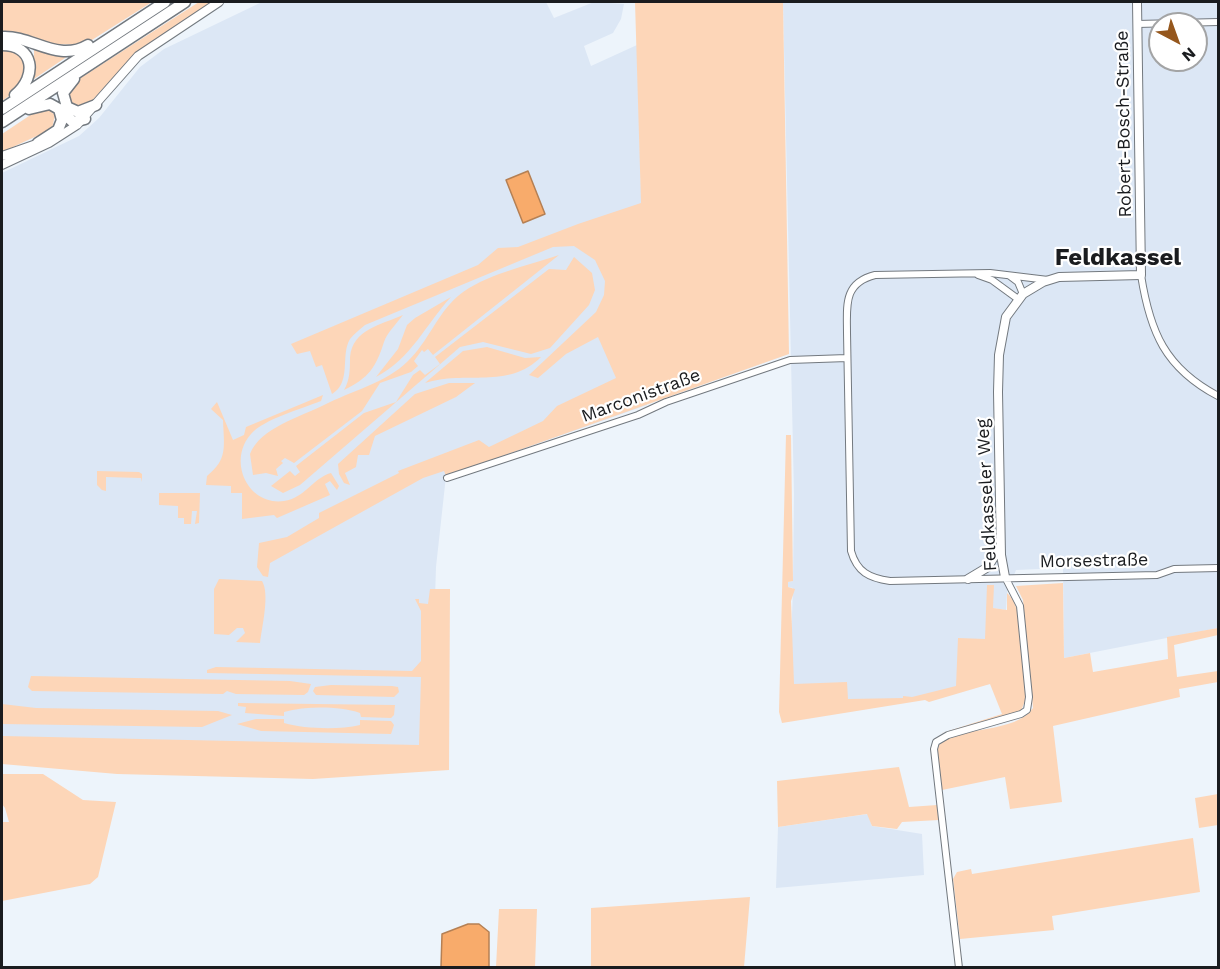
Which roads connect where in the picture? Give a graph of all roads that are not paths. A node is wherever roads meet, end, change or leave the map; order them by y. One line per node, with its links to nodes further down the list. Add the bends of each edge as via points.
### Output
1 (165, 2): 5 (highway)
2 (185, 2): 10 (highway)
3 (219, 2): 11 (street, via 138,56)
4 (1137, 2): 7 (street, Robert-Bosch-Straße)
5 (143, 14): 8 (highway, via 81,49 66,52 12,36); 12 (highway)
6 (1218, 22): 7 (street)
7 (1137, 24): 22 (street, Robert-Bosch-Straße)
8 (2, 37)
9 (2, 45): 12 (highway, via 14,45 24,51 30,74 22,89)
10 (95, 59): 11 (highway, via 66,87 63,99 73,111); 15 (highway)
11 (96, 105): 14 (street)
12 (2, 107)
13 (59, 109): 14 (highway, via 73,122); 15 (highway, via 45,103); 17 (highway, via 60,126)
14 (85, 119): 16 (street)
15 (3, 121)
16 (58, 138): 17 (street); 19 (street)
17 (38, 143): 18 (street)
18 (2, 156)
19 (2, 165)
20 (972, 273): 21 (street); 24 (street); 25 (street, via 875,275 857,282 847,307)
21 (1009, 275): 23 (street); 24 (street, via 1018,282)
22 (1141, 275): 23 (street); 26 (street, Robert-Bosch-Straße, via 1150,322 1165,352 1192,380)
23 (1050, 280): 24 (street)
24 (1021, 296): 28 (street, Feldkasseler Weg, via 1002,327 999,355)
25 (847, 358): 27 (street, Marconistraße, via 779,363); 31 (street, via 854,563 875,579)
26 (1218, 396)
27 (447, 478)
28 (1001, 546): 30 (street, Feldkasseler Weg); 31 (street, via 988,567)
29 (1218, 568): 30 (street, Morsestraße, via 1174,569 1157,575)
30 (1005, 577): 31 (street); 32 (street, Feldkasseler Weg, via 1020,606 1027,710 948,735 936,742 934,749)
31 (968, 579)
32 (960, 968)

